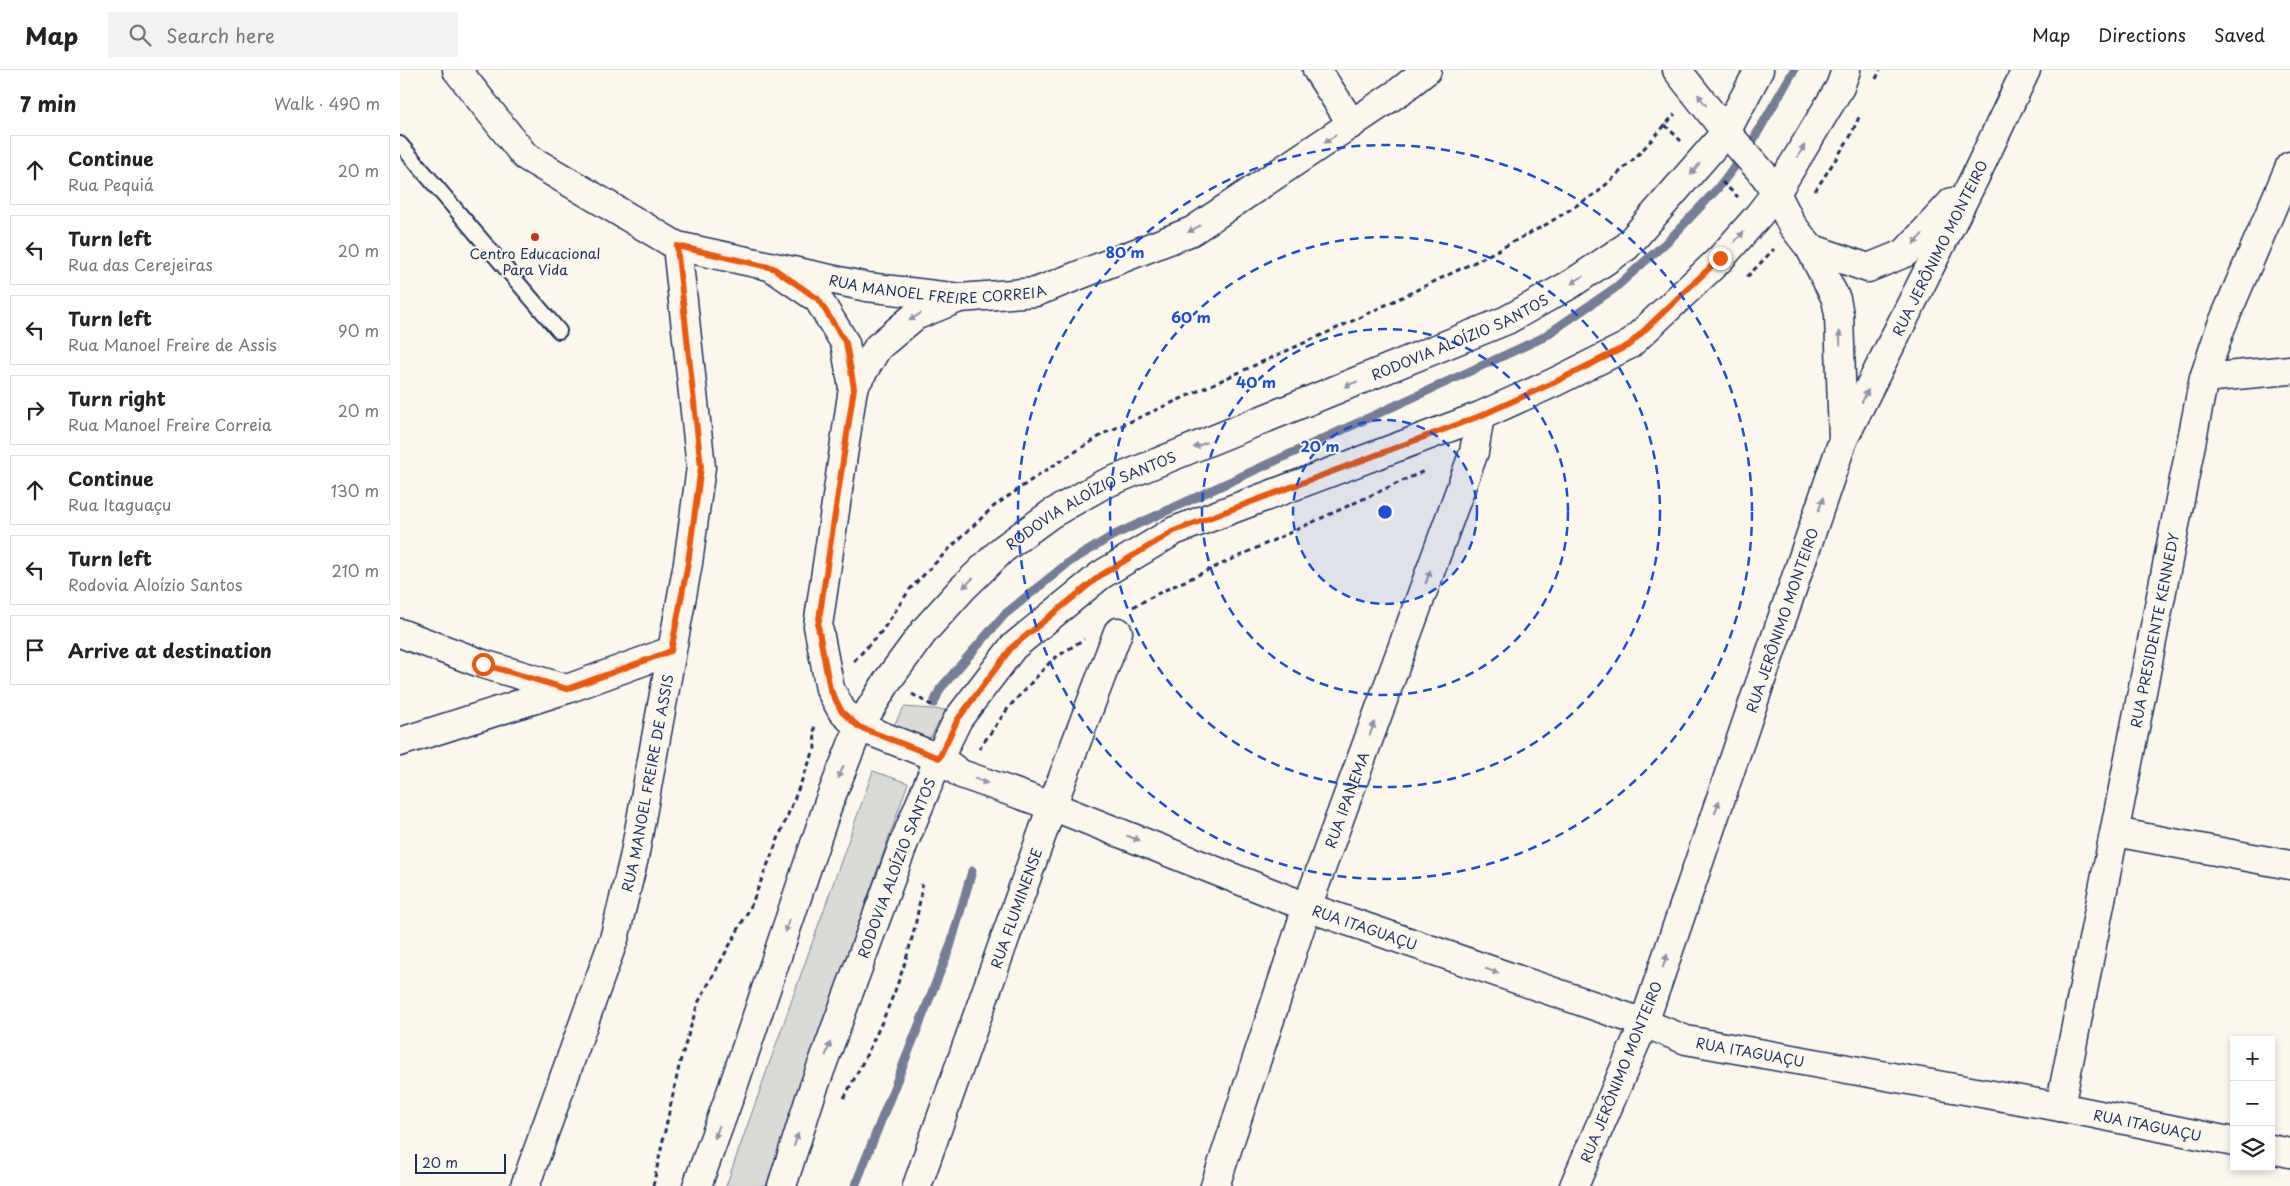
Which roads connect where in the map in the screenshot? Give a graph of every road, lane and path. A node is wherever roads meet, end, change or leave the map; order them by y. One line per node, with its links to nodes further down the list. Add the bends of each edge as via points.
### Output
1 (457, 70): 20 (street, RUA MANOEL FREIRE CORREIA, via 525,156)
2 (1316, 70): 11 (street)
3 (1427, 70): 11 (street, RUA MANOEL FREIRE CORREIA)
4 (1677, 70): 12 (street, one-way to 4)
5 (1759, 70): 12 (street, RODOVIA ALOÍZIO SANTOS)
6 (1846, 70): 17 (street, RODOVIA ALOÍZIO SANTOS, one-way to 6, via 1840,87)
7 (1880, 70): 9 (path)
8 (2026, 70): 15 (street, RUA JERÔNIMO MONTEIRO)
9 (1873, 87)
10 (1862, 112): 19 (path, via 1850,137)
11 (1352, 124): 24 (street, RUA MANOEL FREIRE CORREIA, one-way to 24, via 1192,231 1036,292)
12 (1732, 139): 17 (street); 37 (street, RODOVIA ALOÍZIO SANTOS, one-way to 37, via 1626,247 1563,289 1507,320 1102,485 1052,514 1003,549 962,589 925,630)
13 (400, 144): 25 (lane)
14 (2290, 166): 27 (street, RUA PRESIDENTE KENNEDY, via 2221,327)
15 (1975, 177): 21 (street, one-way to 21, via 1905,253 1868,268); 30 (street, RUA JERÔNIMO MONTEIRO, one-way to 15)
16 (1721, 181): 18 (path)
17 (1770, 184): 19 (street); 29 (street, RODOVIA ALOÍZIO SANTOS, one-way to 17, via 1629,345 1720,258)
18 (1735, 194)
19 (1792, 225): 21 (street); 23 (path)
20 (677, 246): 22 (street, RUA MANOEL FREIRE CORREIA); 35 (street, RUA MANOEL FREIRE DE ASSIS, via 701,467 688,563)
21 (1810, 248): 30 (street, one-way to 21, via 1839,314 1836,299)
22 (773, 268): 24 (street, RUA MANOEL FREIRE CORREIA, via 867,288); 28 (street, RUA ITAGUAÇU, via 818,299 846,343)
23 (1744, 280)
24 (960, 298): 28 (street, RUA ITAGUAÇU, one-way to 28, via 915,316 900,328 878,347)
25 (559, 331)
26 (2290, 370): 27 (street)
27 (2204, 378): 42 (street, RUA PRESIDENTE KENNEDY)
28 (854, 388): 37 (street, RUA ITAGUAÇU, via 818,626 830,689 842,712)
29 (1480, 416): 39 (street, RODOVIA ALOÍZIO SANTOS, via 1174,531 1101,575 1012,647 958,719); 45 (street, RUA IPANEMA, one-way to 29, via 1474,452)
30 (1843, 440): 46 (street, RUA JERÔNIMO MONTEIRO, one-way to 30)
31 (1430, 468): 32 (path, via 1163,590)
32 (1124, 621): 41 (street, RUA FLUMINENSE)
33 (400, 633): 36 (street, via 483,664)
34 (1090, 634): 40 (path, via 1052,660 1009,707)
35 (671, 651): 36 (street); 52 (street, RUA MANOEL FREIRE DE ASSIS, via 634,858 614,938)
36 (567, 689): 38 (street)
37 (859, 727): 39 (street, RUA ITAGUAÇU); 53 (street, RODOVIA ALOÍZIO SANTOS, one-way to 53, via 829,802)
38 (400, 742)
39 (939, 758): 40 (street, RUA ITAGUAÇU); 54 (street, RODOVIA ALOÍZIO SANTOS, one-way to 39, via 821,1068 905,840)
40 (961, 774): 41 (street, RUA ITAGUAÇU, one-way to 41)
41 (1052, 806): 45 (street, RUA ITAGUAÇU, one-way to 45); 55 (street, RUA FLUMINENSE)
42 (2115, 832): 43 (street); 48 (street, RUA PRESIDENTE KENNEDY)
43 (2290, 865)
44 (922, 878): 47 (path, via 920,904 893,998 871,1048)
45 (1307, 907): 46 (street, RUA ITAGUAÇU, one-way to 46); 56 (street, RUA IPANEMA)
46 (1644, 1023): 48 (street, RUA ITAGUAÇU, via 1686,1040); 57 (street, RUA JERÔNIMO MONTEIRO)
47 (839, 1106)
48 (2060, 1108): 49 (street, RUA ITAGUAÇU)
49 (2230, 1141)
50 (2275, 1150): 51 (street)
51 (2290, 1153)
52 (525, 1186)
53 (697, 1186)
54 (782, 1186)
55 (917, 1186)
56 (1215, 1186)
57 (1574, 1186)

